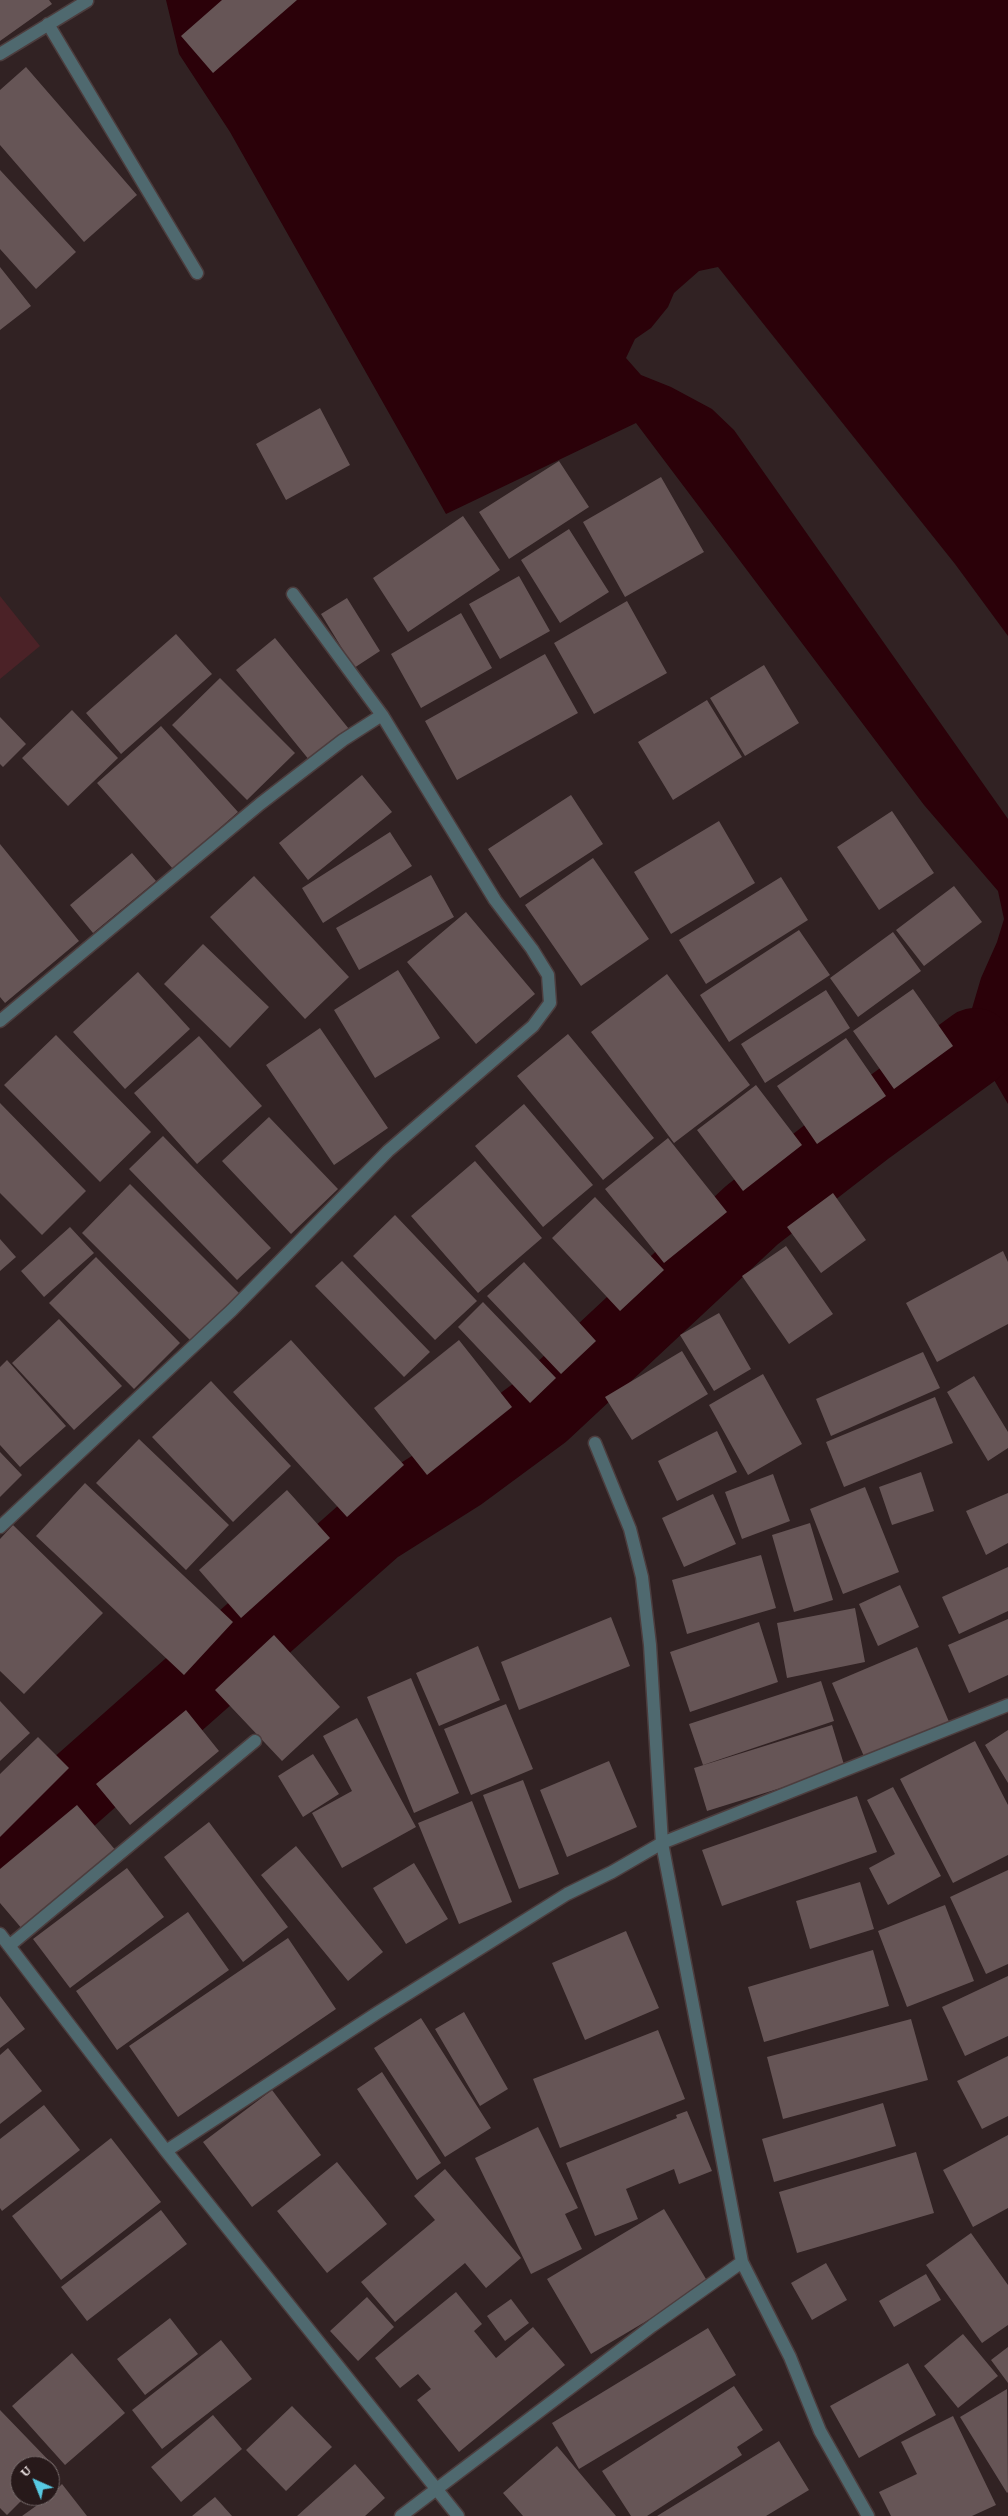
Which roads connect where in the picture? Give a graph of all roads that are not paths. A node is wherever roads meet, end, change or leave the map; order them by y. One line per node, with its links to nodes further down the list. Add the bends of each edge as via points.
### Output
1 (87, 1): 2 (street)
2 (48, 24): 3 (street); 4 (street)
3 (0, 54)
4 (197, 273)
5 (293, 594): 6 (street)
6 (382, 715): 7 (street, via 343,740 260,804); 9 (street, via 495,900 548,974 550,1003 533,1026 388,1151 232,1310)
7 (0, 1021)
8 (595, 1443): 12 (street, via 630,1529 642,1577 650,1645)
9 (0, 1527)
10 (1008, 1705): 12 (street)
11 (256, 1741): 14 (street)
12 (662, 1843): 15 (street, via 567,1894); 16 (street)
13 (0, 1934): 14 (street)
14 (9, 1946): 15 (street)
15 (166, 2151): 17 (street)
16 (742, 2262): 17 (street); 20 (street, via 790,2357 820,2431)
17 (435, 2489): 18 (street); 19 (street)
18 (401, 2516)
19 (458, 2516)
20 (868, 2516)

